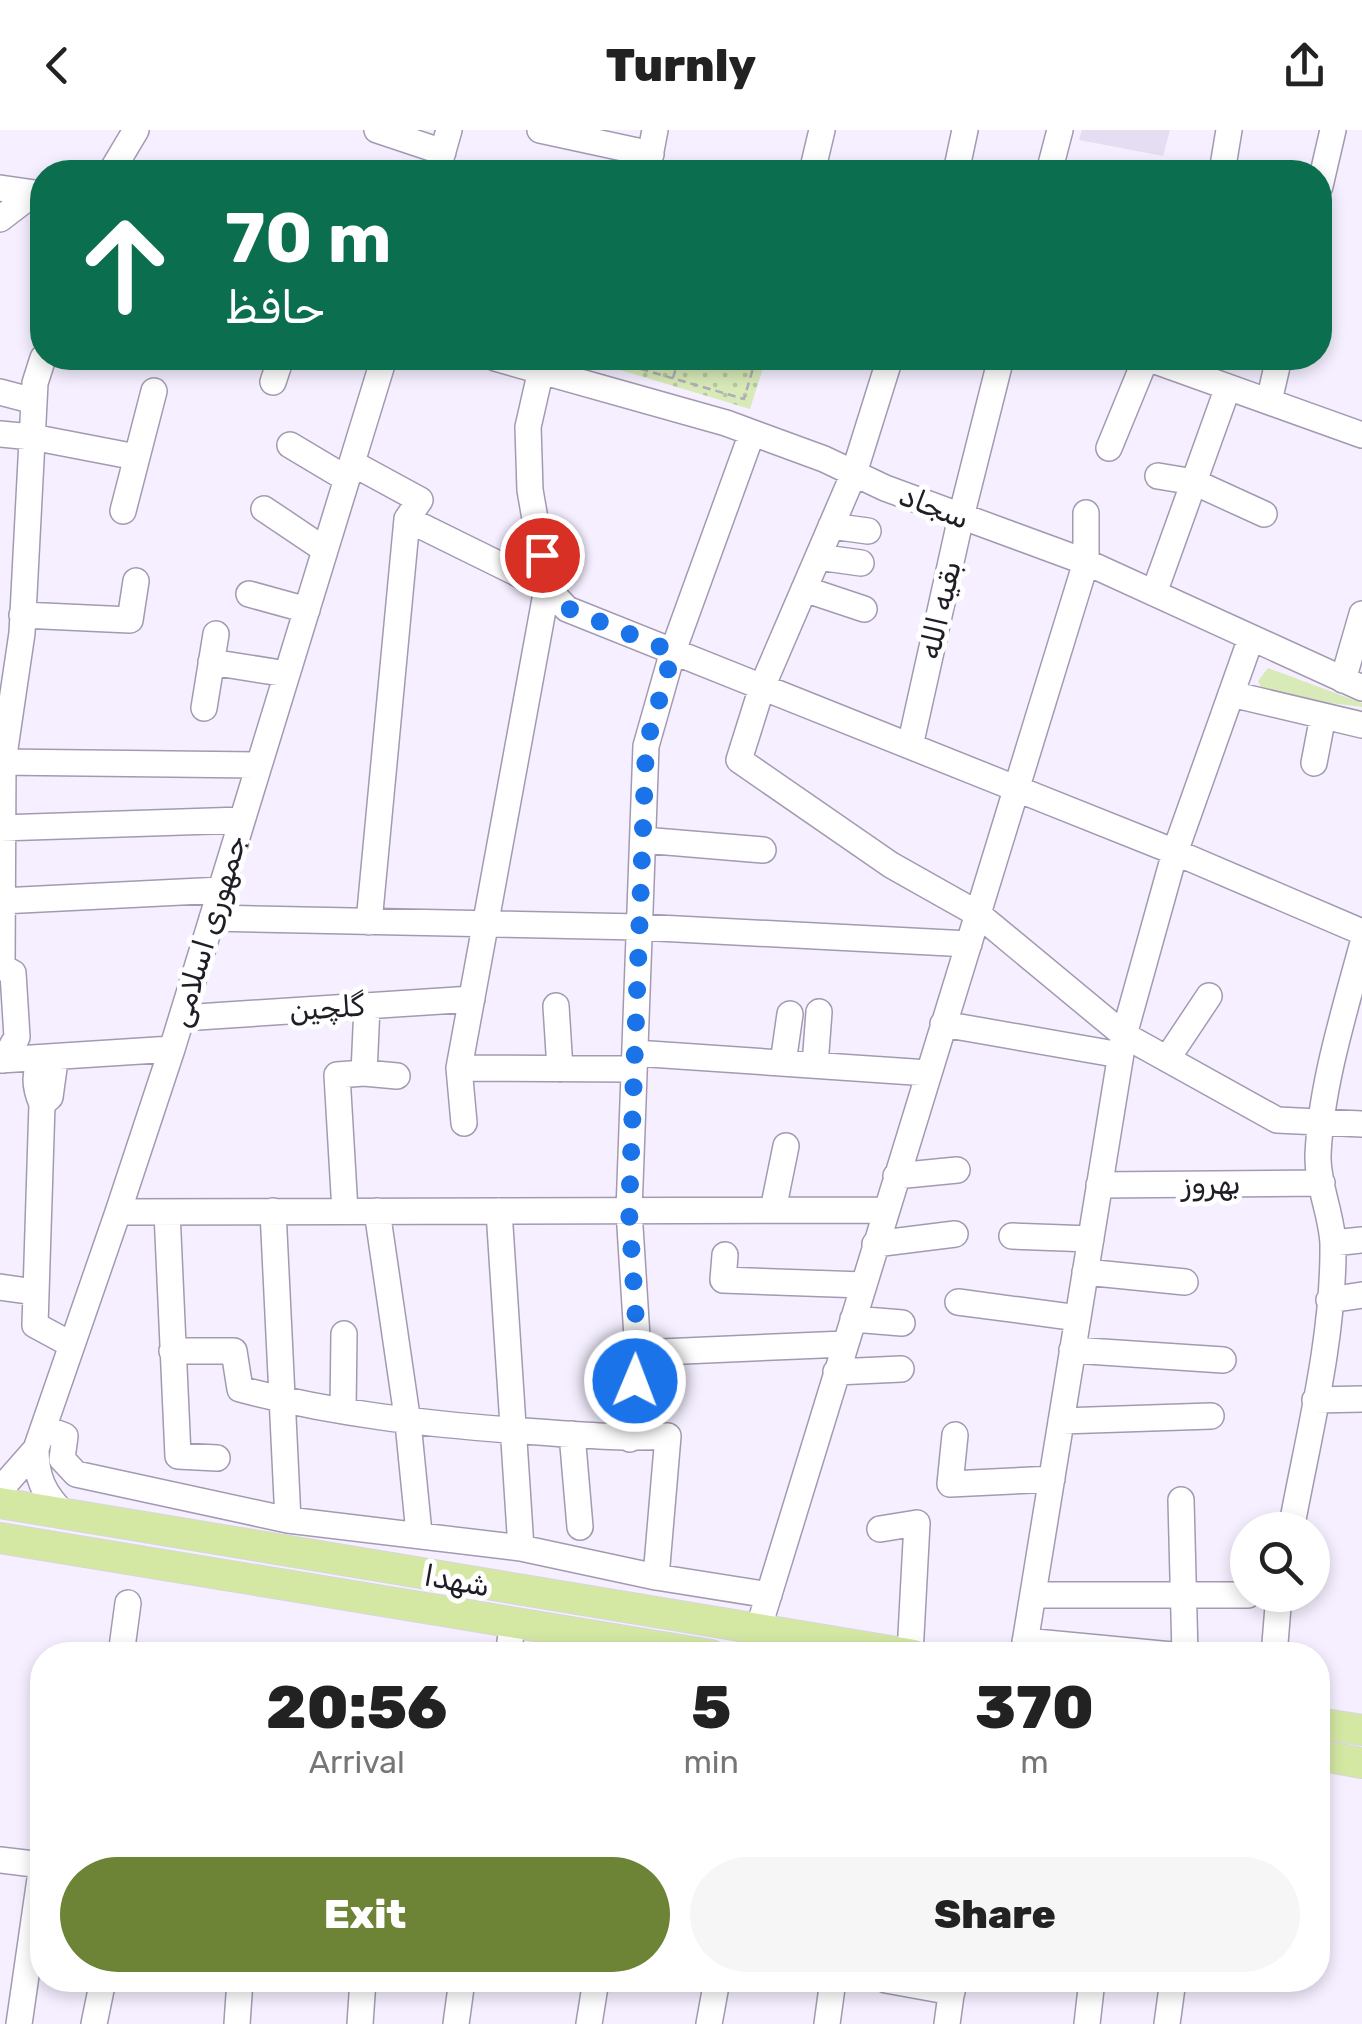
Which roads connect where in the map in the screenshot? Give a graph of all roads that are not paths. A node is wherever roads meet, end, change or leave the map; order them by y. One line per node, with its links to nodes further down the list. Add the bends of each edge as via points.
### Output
1 (136, 130): 11 (street)
2 (377, 130): 9 (street)
3 (540, 130): 10 (street)
4 (822, 130): 12 (street)
5 (965, 130): 13 (street)
6 (1060, 130): 14 (street)
7 (1229, 130): 15 (street)
8 (1333, 130): 16 (street)
9 (443, 152)
10 (651, 152)
11 (117, 160)
12 (815, 160)
13 (959, 160)
14 (1052, 160)
15 (1224, 160)
16 (1326, 160)
17 (0, 188): 18 (street)
18 (30, 193)
19 (30, 199): 20 (street)
20 (0, 219)
21 (40, 370): 33 (street)
22 (380, 370): 42 (street, جمهوری اسلامی)
23 (554, 370): 60 (street, via 528,427 530,490)
24 (561, 370): 35 (street, سجاد)
25 (886, 370): 43 (street)
26 (999, 370): 50 (street, بقیه الله)
27 (1141, 370): 40 (street)
28 (1180, 370): 30 (street)
29 (1276, 370): 34 (street)
30 (1228, 387): 34 (street); 45 (street)
31 (154, 391): 41 (street)
32 (0, 392): 33 (street)
33 (34, 401): 38 (street)
34 (1269, 402): 37 (street)
35 (752, 433): 43 (street, سجاد); 70 (street)
36 (0, 434): 38 (street)
37 (1362, 435)
38 (32, 436): 41 (street); 58 (street)
39 (290, 445): 42 (street)
40 (1109, 448)
41 (136, 457): 47 (street)
42 (350, 471): 51 (street, via 420,500); 54 (street, جمهوری اسلامی)
43 (854, 473): 50 (street, سجاد); 52 (street)
44 (1158, 476): 45 (street)
45 (1194, 482): 49 (street); 62 (street)
46 (264, 509): 54 (street)
47 (124, 511)
48 (1086, 513): 56 (street)
49 (1264, 514)
50 (960, 517): 56 (street, سجاد); 79 (street, بقیه الله)
51 (407, 519): 60 (street); 94 (street)
52 (831, 526): 53 (street); 55 (street)
53 (868, 531)
54 (325, 550): 65 (street, جمهوری اسلامی)
55 (818, 557): 57 (street); 61 (street)
56 (1086, 562): 62 (street, سجاد); 83 (street)
57 (861, 563)
58 (13, 564): 67 (street)
59 (136, 581): 67 (street, via 130,620)
60 (547, 588): 70 (street, via 567,608); 95 (street)
61 (804, 589): 64 (street); 74 (street)
62 (1154, 593): 69 (street, سجاد)
63 (249, 594): 65 (street)
64 (864, 609)
65 (307, 610): 72 (street, جمهوری اسلامی)
66 (1362, 614): 73 (street)
67 (22, 615): 80 (street)
68 (216, 634): 71 (street)
69 (1251, 638): 73 (street, سجاد); 75 (street)
70 (673, 652): 74 (street); 86 (street, via 646,746)
71 (211, 662): 72 (street); 76 (street)
72 (287, 674): 82 (street, جمهوری اسلامی)
73 (1352, 684)
74 (762, 687): 79 (street); 92 (street, via 739,760 890,865)
75 (1231, 694): 77 (street); 88 (street)
76 (204, 708)
77 (1323, 716): 78 (street); 81 (street)
78 (1362, 725)
79 (910, 746): 83 (street)
80 (2, 762): 82 (street); 85 (street)
81 (1314, 763)
82 (259, 765): 84 (street, جمهوری اسلامی)
83 (1018, 790): 88 (street); 92 (street)
84 (242, 820): 85 (street); 90 (street, جمهوری اسلامی)
85 (0, 828): 89 (street)
86 (642, 840): 87 (street); 96 (street)
87 (763, 850)
88 (1175, 852): 97 (street); 109 (street)
89 (0, 871): 91 (street)
90 (221, 890): 91 (street); 93 (street, جمهوری اسلامی)
91 (1, 901): 100 (street)
92 (978, 914): 98 (street); 109 (street)
93 (212, 918): 94 (street); 107 (street, جمهوری اسلامی)
94 (370, 922): 95 (street)
95 (486, 924): 96 (street); 102 (street)
96 (639, 928): 98 (street); 114 (street)
97 (1362, 932)
98 (969, 944): 108 (street)
99 (1362, 946): 122 (street)
100 (1, 955): 111 (street, via 13,973 17,1037)
101 (1209, 996): 113 (street)
102 (472, 999): 103 (street, گلچین); 117 (street)
103 (368, 1006): 107 (street, گلچین); 119 (street)
104 (556, 1006): 118 (street)
105 (819, 1012): 116 (street)
106 (790, 1014): 115 (street)
107 (182, 1018): 110 (street, جمهوری اسلامی)
108 (944, 1024): 109 (street); 120 (street)
109 (1122, 1045): 113 (street); 129 (street)
110 (172, 1048): 112 (street); 137 (street, جمهوری اسلامی)
111 (1, 1058): 112 (street)
112 (44, 1058): 150 (street, via 37,1066 42,1104)
113 (1168, 1059): 122 (street, via 1277,1120)
114 (635, 1061): 115 (street); 118 (street); 136 (street)
115 (783, 1063): 116 (street)
116 (815, 1065): 120 (street)
117 (459, 1068): 118 (street); 123 (street)
118 (560, 1069)
119 (364, 1073): 121 (street); 133 (street, via 337,1075)
120 (928, 1073): 127 (street)
121 (396, 1076)
122 (1324, 1122): 124 (street); 128 (street)
123 (464, 1123)
124 (1362, 1124)
125 (786, 1146): 130 (street)
126 (957, 1170): 127 (street)
127 (896, 1176): 131 (street)
128 (1322, 1183): 129 (street, بهروز); 143 (street)
129 (1099, 1185): 141 (street)
130 (773, 1210): 131 (street); 136 (street)
131 (886, 1210): 144 (street)
132 (272, 1211): 133 (street); 138 (street); 165 (street)
133 (344, 1211): 134 (street)
134 (377, 1211): 135 (street); 171 (street)
135 (499, 1211): 136 (street); 172 (street)
136 (629, 1211): 161 (street)
137 (118, 1212): 138 (street); 158 (street, جمهوری اسلامی)
138 (167, 1212): 160 (street)
139 (955, 1234): 144 (street)
140 (1012, 1236): 141 (street)
141 (1090, 1239): 146 (street)
142 (1362, 1240): 143 (street)
143 (1333, 1242): 152 (street)
144 (875, 1244): 148 (street)
145 (725, 1255): 148 (street, via 723,1280)
146 (1085, 1272): 147 (street); 154 (street)
147 (1185, 1282)
148 (863, 1285): 156 (street)
149 (0, 1287): 150 (street)
150 (34, 1292): 158 (street, via 35,1325)
151 (1362, 1295): 152 (street)
152 (1328, 1300): 166 (street)
153 (958, 1302): 154 (street)
154 (1078, 1318): 159 (street)
155 (902, 1324): 156 (street)
156 (849, 1332): 161 (street); 164 (street)
157 (344, 1334): 168 (street)
158 (72, 1346): 176 (street, جمهوری اسلامی)
159 (1072, 1350): 162 (street); 170 (street)
160 (172, 1351): 165 (street, via 234,1351 240,1389); 177 (street, via 178,1456)
161 (638, 1353): 175 (street)
162 (1223, 1360)
163 (902, 1369): 164 (street)
164 (836, 1372): 192 (street)
165 (280, 1400): 168 (street); 184 (street)
166 (1315, 1400): 167 (street); 182 (street)
167 (1362, 1400)
168 (343, 1411): 171 (street)
169 (1211, 1416): 170 (street)
170 (1061, 1421): 178 (street)
171 (408, 1423): 172 (street); 187 (street)
172 (513, 1430): 173 (street); 189 (street)
173 (572, 1434): 175 (street); 185 (street)
174 (955, 1435): 178 (street, via 950,1484)
175 (630, 1438): 191 (street, via 668,1436)
176 (40, 1439): 179 (street, جمهوری اسلامی); 183 (street, via 36,1475); 184 (street, via 65,1436 62,1459 76,1474)
177 (217, 1458)
178 (1052, 1478): 195 (street)
179 (0, 1490)
180 (1181, 1500): 193 (street)
181 (0, 1504): 183 (main road, شهدا)
182 (1294, 1512)
183 (64, 1514): 190 (main road, شهدا)
184 (288, 1520): 187 (street)
185 (580, 1526)
186 (880, 1529): 205 (street, via 917,1523)
187 (419, 1533): 189 (street)
188 (0, 1538): 197 (main road, شهدا)
189 (521, 1548): 191 (street)
190 (417, 1574): 197 (main road); 200 (main road, شهدا)
191 (656, 1577): 192 (street)
192 (769, 1594): 200 (street)
193 (1184, 1595): 194 (street); 195 (street); 207 (street)
194 (1230, 1595)
195 (1032, 1596): 206 (street)
196 (128, 1603): 201 (street)
197 (413, 1605): 199 (main road, شهدا)
198 (1277, 1612): 208 (street)
199 (513, 1621): 202 (street); 203 (main road, شهدا)
200 (758, 1630): 204 (main road, شهدا)
201 (123, 1642)
202 (510, 1642)
203 (636, 1642)
204 (832, 1642)
205 (912, 1642)
206 (1025, 1642)
207 (1185, 1642)
208 (1275, 1642)
209 (1330, 1725): 210 (main road)
210 (1362, 1730)
211 (1330, 1758): 212 (main road)
212 (1362, 1763)
213 (0, 1860): 214 (street)
214 (30, 1864)
215 (30, 1952): 227 (street)
216 (101, 1992): 228 (street)
217 (239, 1992): 229 (street)
218 (363, 1992): 230 (street)
219 (460, 1992): 231 (street)
220 (594, 1992): 232 (street)
221 (715, 1992): 233 (street)
222 (831, 1992): 234 (street)
223 (942, 1992): 235 (street)
224 (945, 1992): 236 (street)
225 (1090, 1992): 237 (street)
226 (1172, 1992): 238 (street)
227 (20, 2024)
228 (94, 2024)
229 (237, 2024)
230 (360, 2024)
231 (456, 2024)
232 (589, 2024)
233 (709, 2024)
234 (827, 2024)
235 (932, 2024)
236 (948, 2024)
237 (1086, 2024)
238 (1168, 2024)

